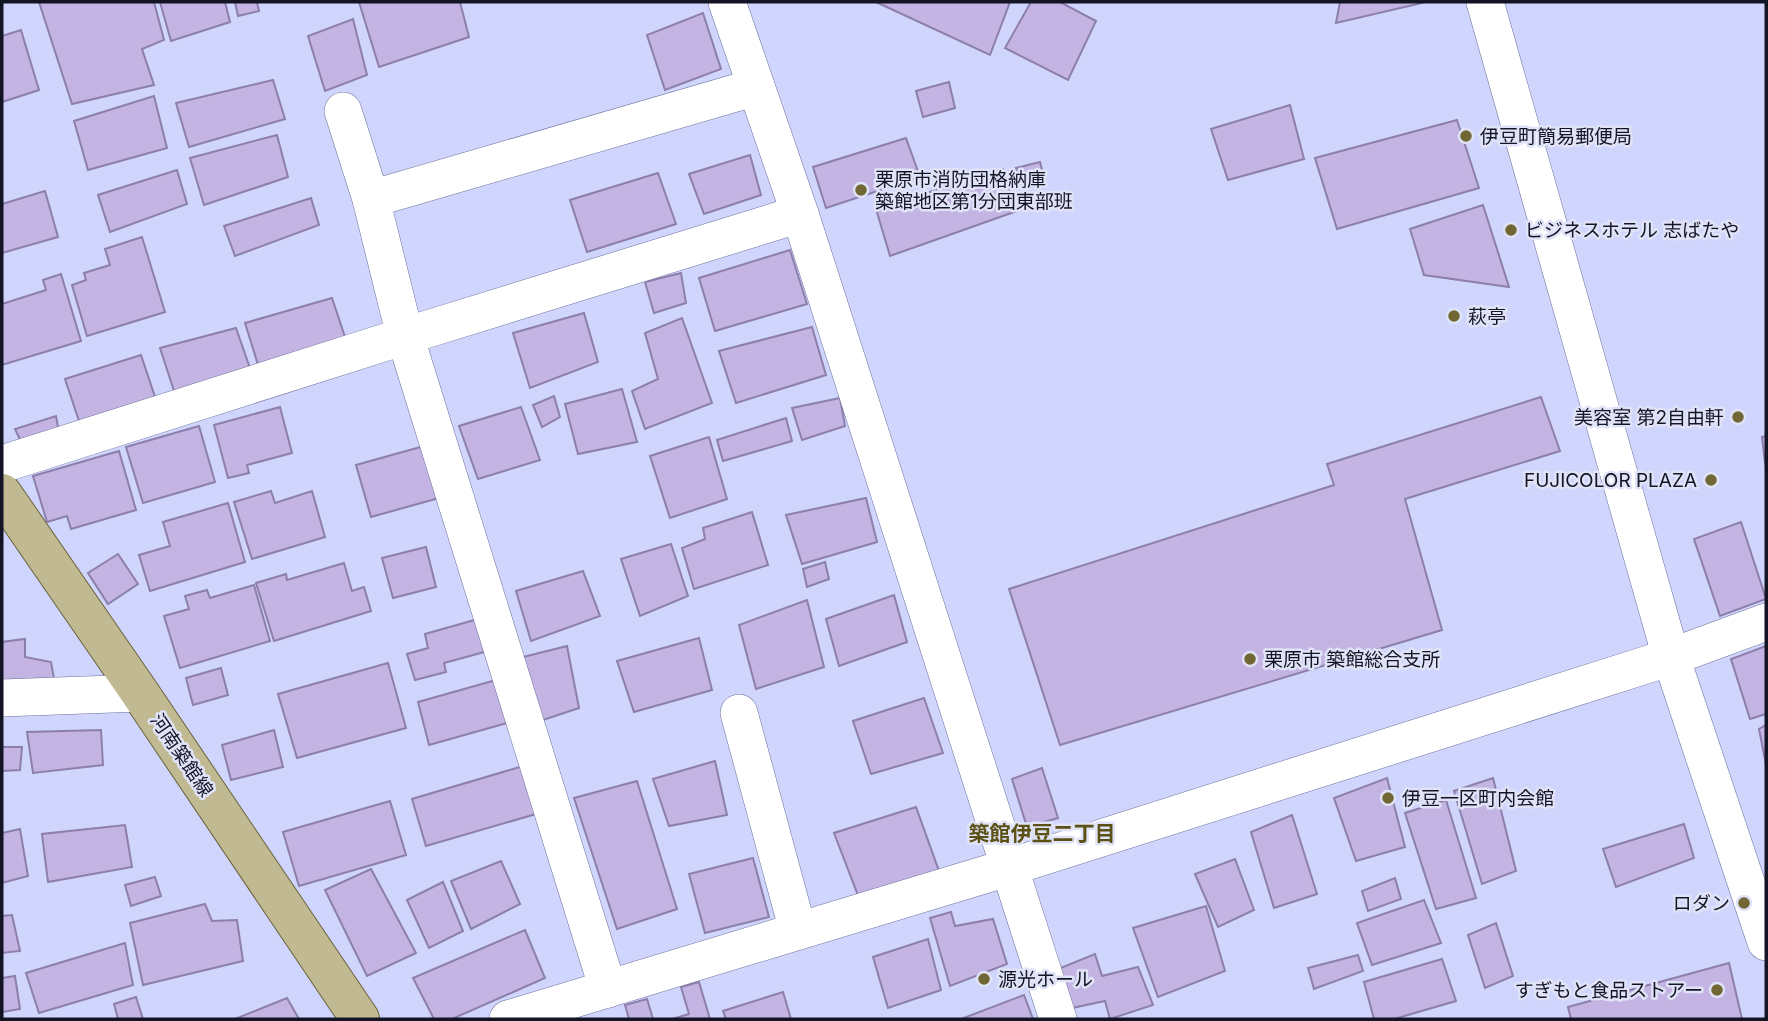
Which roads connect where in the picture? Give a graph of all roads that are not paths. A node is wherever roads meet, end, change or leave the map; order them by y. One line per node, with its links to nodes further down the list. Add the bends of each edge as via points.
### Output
1 (726, 2): 3 (street)
2 (1485, 2): 11 (street)
3 (756, 87): 5 (street); 6 (street)
4 (343, 111): 5 (street)
5 (371, 199): 7 (street)
6 (800, 215): 7 (street); 15 (street)
7 (405, 336): 8 (street); 18 (street)
8 (2, 464)
9 (2, 493): 12 (main road, 河南築館線)
10 (1766, 622): 11 (street)
11 (1671, 657): 15 (street); 17 (street)
12 (140, 693): 13 (street); 19 (main road, 河南築館線)
13 (2, 698)
14 (739, 713): 16 (street)
15 (1010, 867): 16 (street); 21 (street)
16 (798, 931): 18 (street)
17 (1766, 942)
18 (608, 989): 20 (street)
19 (360, 1019)
20 (508, 1019)
21 (1058, 1019)

